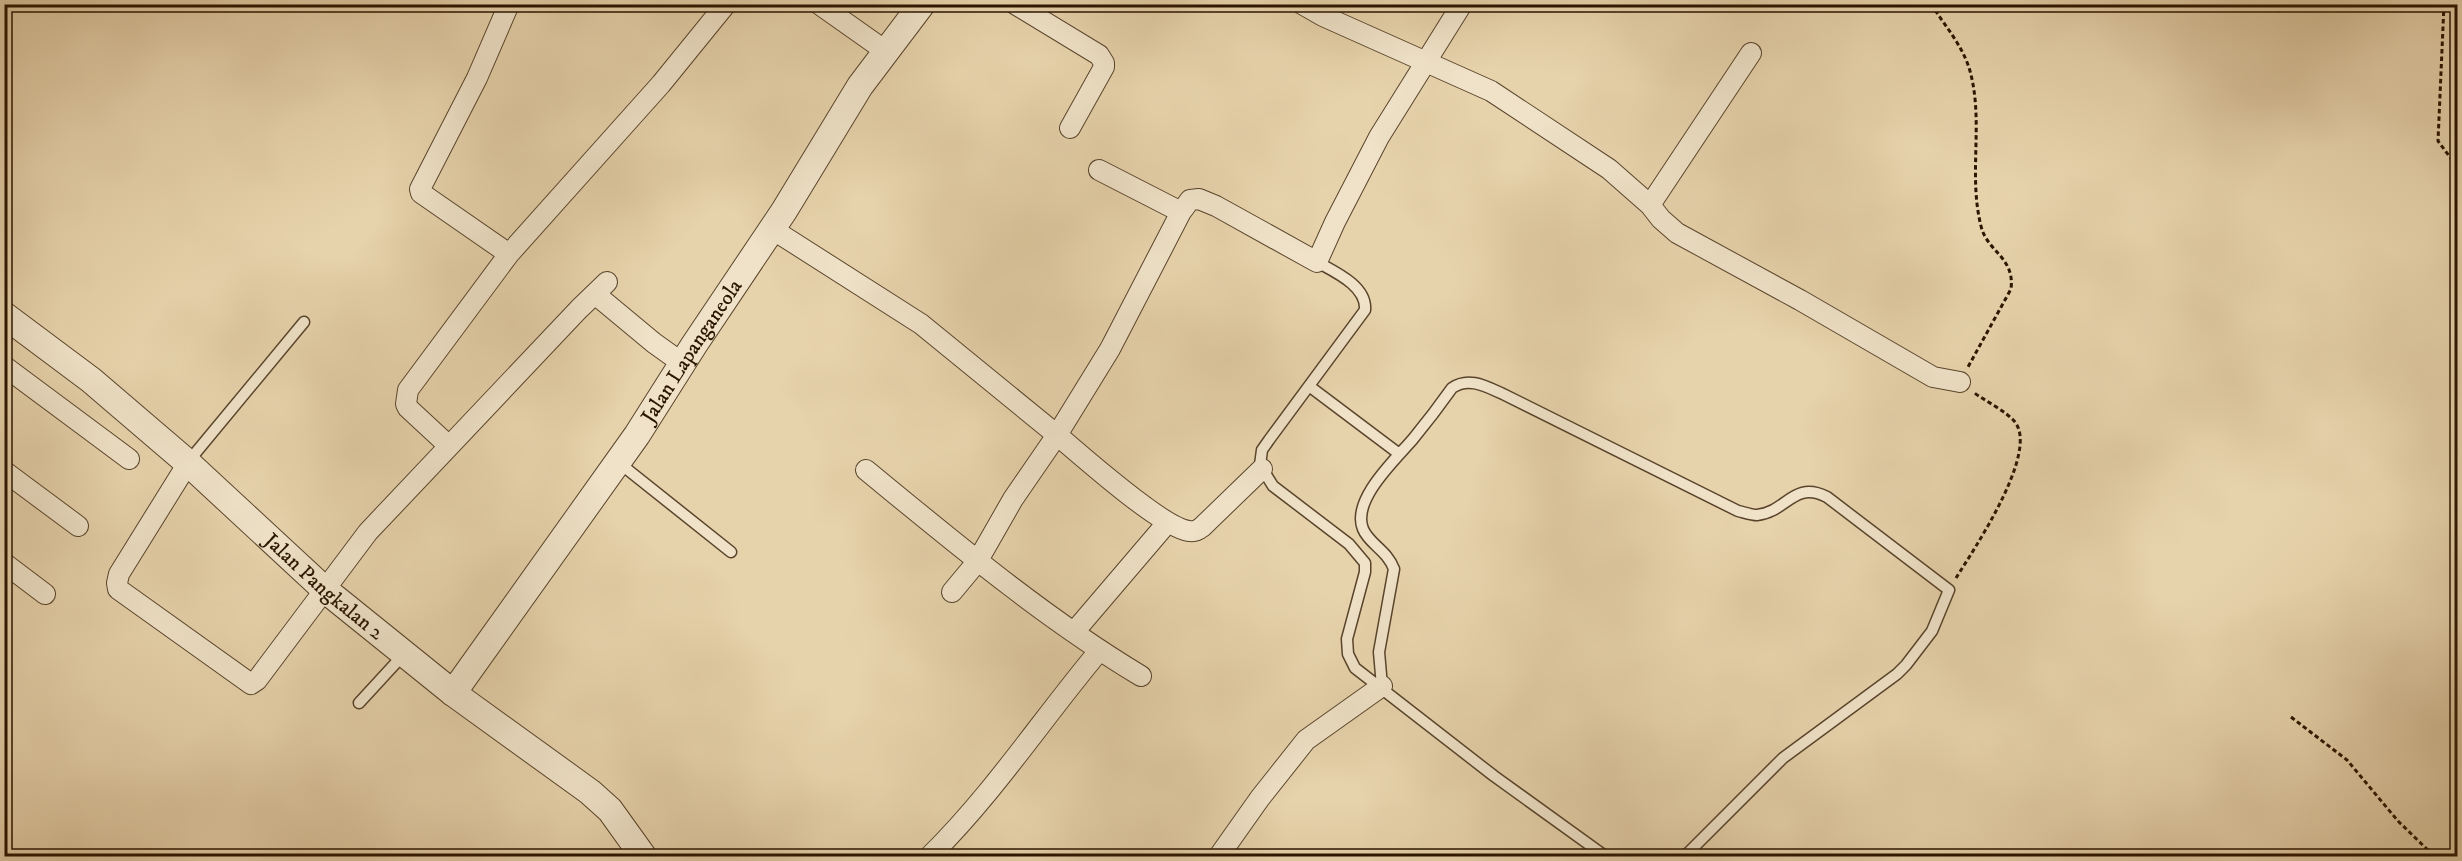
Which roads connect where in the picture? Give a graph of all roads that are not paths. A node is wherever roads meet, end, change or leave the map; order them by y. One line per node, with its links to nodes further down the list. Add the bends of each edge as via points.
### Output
1 (509, 4): 16 (street, via 477,78 420,189)
2 (726, 4): 16 (street, via 661,84)
3 (819, 4): 8 (street)
4 (922, 4): 8 (street, Jalan Lapanganeola)
5 (1015, 4): 11 (street, via 1099,55 1104,63)
6 (1302, 4): 10 (street)
7 (1462, 4): 10 (street)
8 (887, 52): 15 (street, Jalan Lapanganeola, via 860,86)
9 (1751, 53): 13 (street)
10 (1427, 62): 13 (street, via 1491,91 1610,169); 17 (street, via 1378,137)
11 (1070, 128)
12 (1099, 170): 14 (street)
13 (1650, 205): 22 (street, via 1677,233 1933,377)
14 (1181, 212): 17 (street, via 1190,200 1199,199); 24 (street, via 1110,349)
15 (772, 229): 20 (street, Jalan Lapanganeola); 24 (street, via 921,324)
16 (509, 254): 25 (street, via 408,390 408,408)
17 (1317, 262): 23 (lane, via 1343,277 1366,302 1365,310)
18 (4, 315): 29 (street, Jalan Pangkalan 2, via 91,380)
19 (304, 322): 29 (lane)
20 (682, 363): 25 (street, via 601,288); 28 (street, Jalan Lapanganeola)
21 (4, 366): 27 (street)
22 (1960, 382)
23 (1309, 386): 26 (lane); 30 (lane, via 1262,450)
24 (1057, 435): 33 (street); 36 (street, via 1013,499)
25 (449, 446): 38 (street, via 368,532)
26 (1398, 453): 45 (lane, via 1369,493 1361,518 1368,537 1391,560 1394,569 1380,652); 52 (lane, via 1452,388 1459,383 1475,383 1738,511 1755,515 1800,492 1815,491 1856,517 1949,590 1932,631 1902,669 1783,758)
27 (129, 459)
28 (618, 462): 35 (lane); 46 (street, Jalan Lapanganeola)
29 (188, 463): 38 (street, Jalan Pangkalan 2); 38 (street, via 119,574 118,589 251,684)
30 (1262, 469): 33 (street, via 1196,531); 45 (lane, via 1273,486 1362,557 1365,572 1347,639 1348,654 1355,668)
31 (866, 470): 36 (street)
32 (4, 471): 34 (street)
33 (1167, 523): 41 (street)
34 (78, 526)
35 (731, 552)
36 (977, 562): 39 (street); 41 (street)
37 (4, 563): 40 (street)
38 (324, 589): 43 (street, Jalan Pangkalan 2)
39 (952, 592)
40 (45, 594)
41 (1074, 632): 42 (street)
42 (1099, 651): 44 (street); 49 (street, via 965,821)
43 (405, 653): 46 (street, Jalan Pangkalan 2); 47 (lane)
44 (1141, 676)
45 (1382, 686): 50 (street, via 1306,740); 51 (lane, via 1494,776)
46 (453, 693): 48 (street, Jalan Pangkalan 2, via 590,792 610,810)
47 (359, 703)
48 (643, 856)
49 (930, 856)
50 (1219, 856)
51 (1605, 856)
52 (1685, 856)

